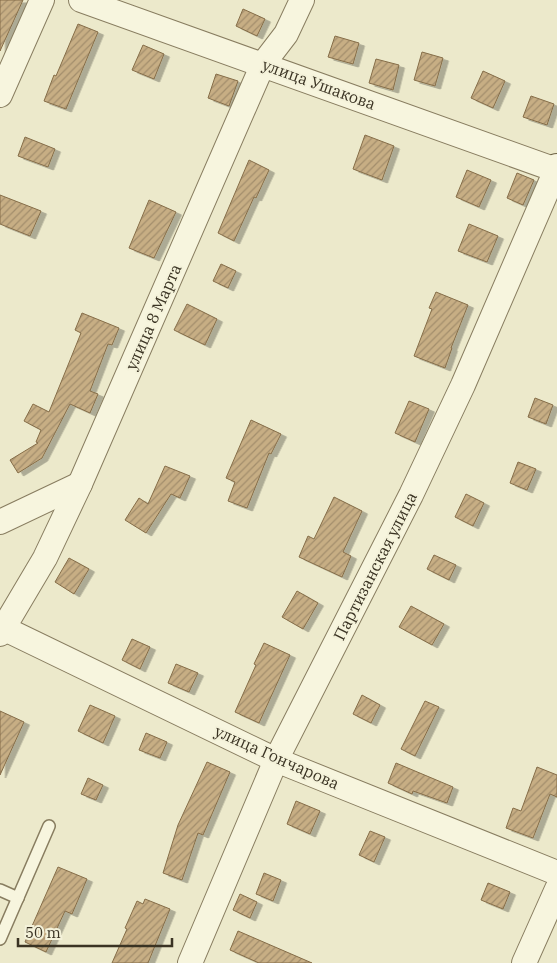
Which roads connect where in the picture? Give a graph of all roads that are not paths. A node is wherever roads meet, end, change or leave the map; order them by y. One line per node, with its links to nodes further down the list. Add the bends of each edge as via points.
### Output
1 (42, 0): 5 (street)
2 (81, 0): 4 (street, улица Ушакова)
3 (302, 0): 4 (street, улица 8 Марта, via 286,34)
4 (263, 64): 6 (street, улица Ушакова); 7 (street, улица 8 Марта)
5 (0, 95)
6 (557, 169): 10 (street, Партизанская улица, via 411,495)
7 (80, 484): 8 (street); 9 (street, улица 8 Марта, via 45,558)
8 (0, 522)
9 (2, 631): 10 (street, улица Гончарова)
10 (276, 760): 12 (street, улица Гончарова); 17 (street, Партизанская улица)
11 (49, 826): 15 (lane)
12 (557, 873)
13 (557, 889): 18 (street)
14 (0, 890): 15 (lane)
15 (18, 898): 16 (lane)
16 (0, 939)
17 (190, 963)
18 (524, 963)

